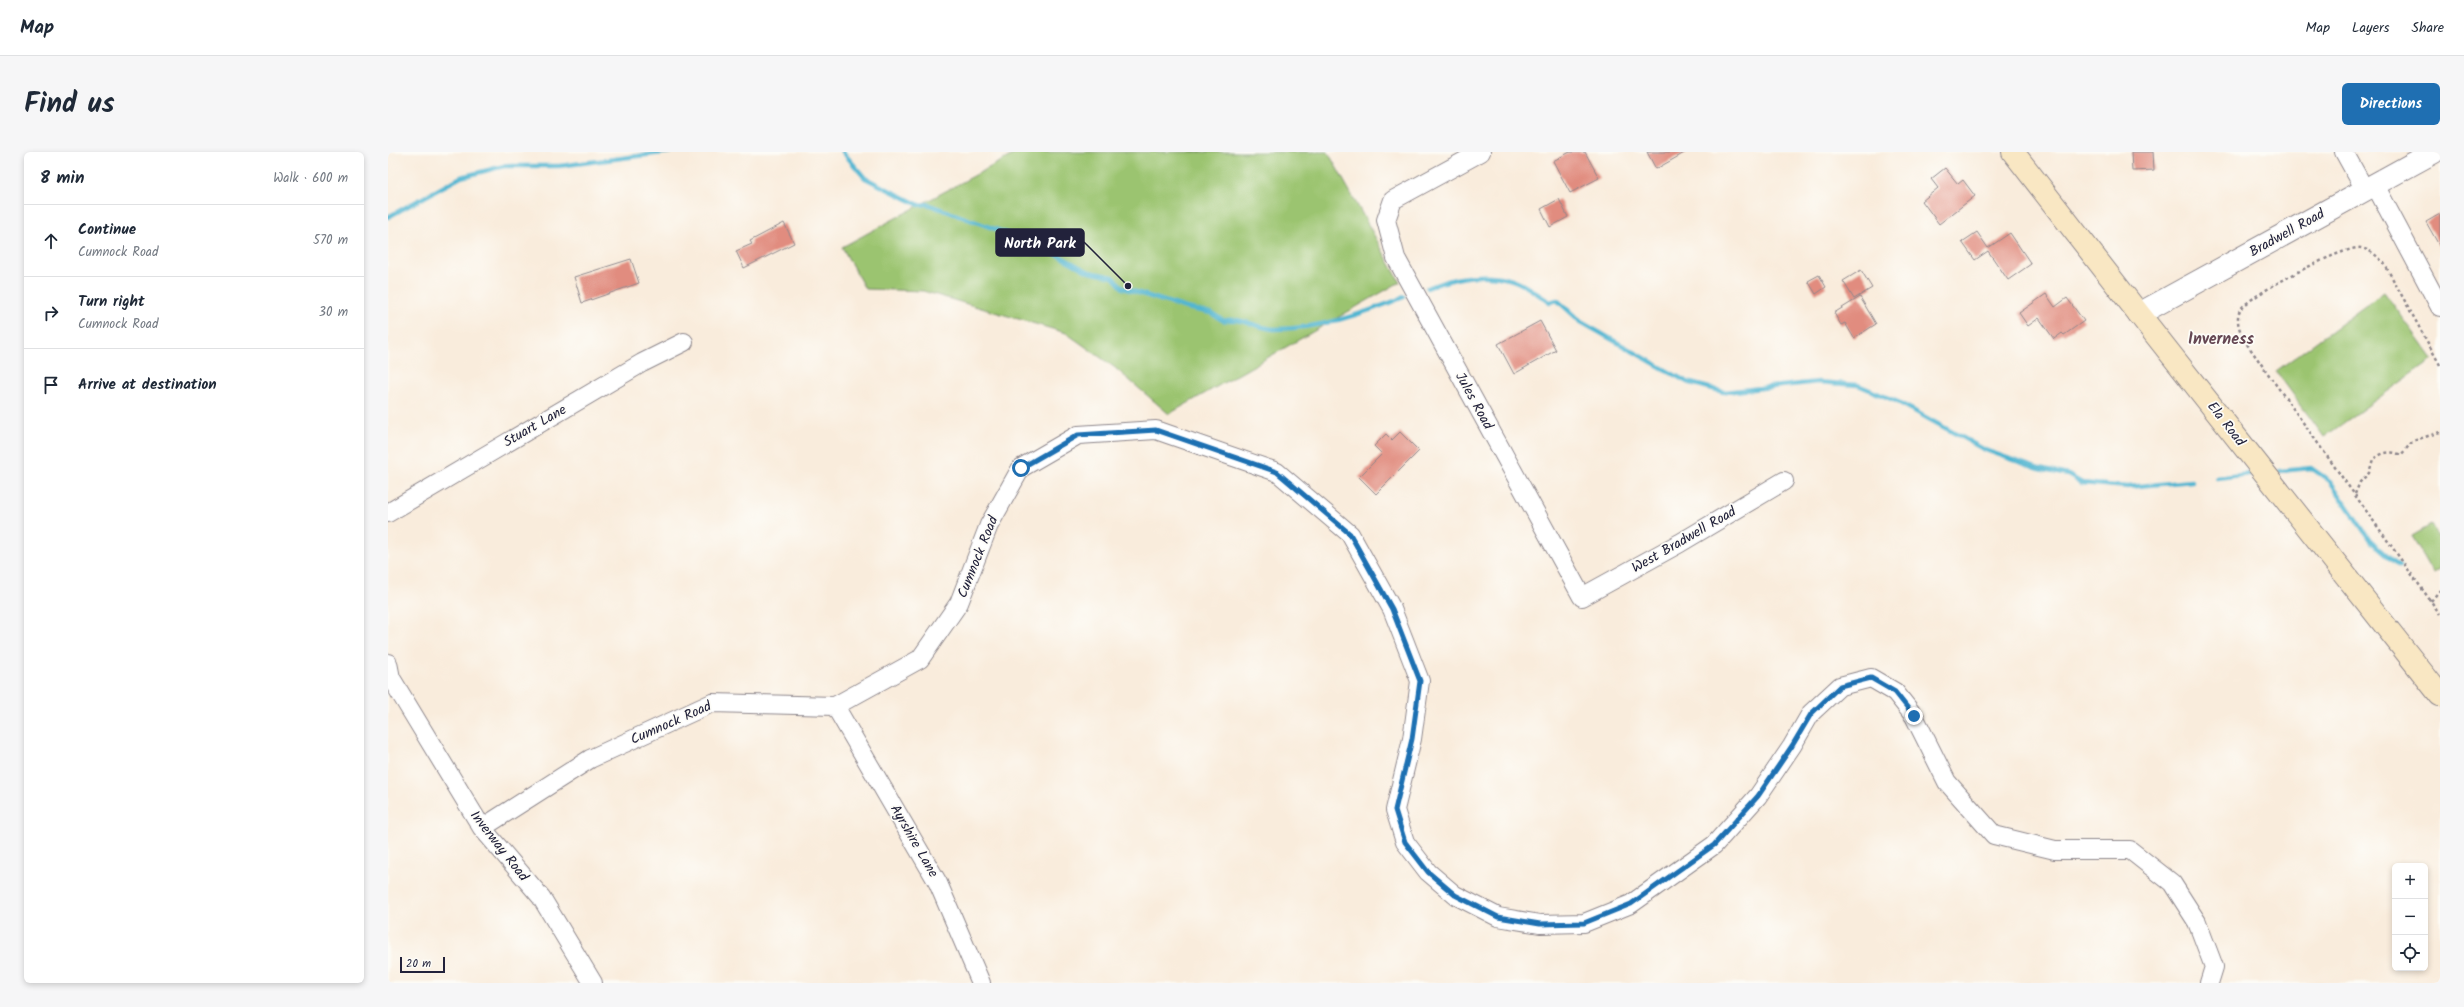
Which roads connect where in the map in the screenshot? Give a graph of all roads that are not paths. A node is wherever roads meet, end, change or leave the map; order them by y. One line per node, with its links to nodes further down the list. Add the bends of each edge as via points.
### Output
1 (1481, 152): 11 (street, Jules Road, via 1393,200 1386,220 1396,258)
2 (2013, 152): 7 (main road, Ela Road)
3 (2344, 152): 5 (street)
4 (2434, 152): 5 (street, Bradwell Road)
5 (2370, 187): 6 (street); 7 (street, Bradwell Road)
6 (2440, 307)
7 (2139, 314): 13 (main road, Ela Road)
8 (684, 342): 10 (street, Stuart Lane, via 642,363)
9 (1784, 481): 11 (street, West Bradwell Road, via 1680,544)
10 (388, 514)
11 (1582, 597)
12 (388, 664): 15 (street, Inverway Road, via 391,678)
13 (2440, 695)
14 (835, 706): 15 (street, Cumnock Road, via 712,703 590,759); 17 (street, Ayrshire Lane, via 938,883); 18 (street, Cumnock Road, via 920,659 960,603 989,525 1021,468 1078,435 1156,430 1277,472 1350,534 1392,609 1420,681 1412,739 1395,810 1405,842 1428,872 1455,895 1498,917 1540,924 1584,923 1631,904 1714,845 1758,796 1811,714 1830,695 1840,686 1871,678 1895,692 1914,716 1947,782 1994,835 2055,850 2130,850 2172,882 2197,922 2214,967)
15 (482, 828): 16 (street, Inverway Road, via 541,898)
16 (593, 983)
17 (981, 983)
18 (2209, 983)

